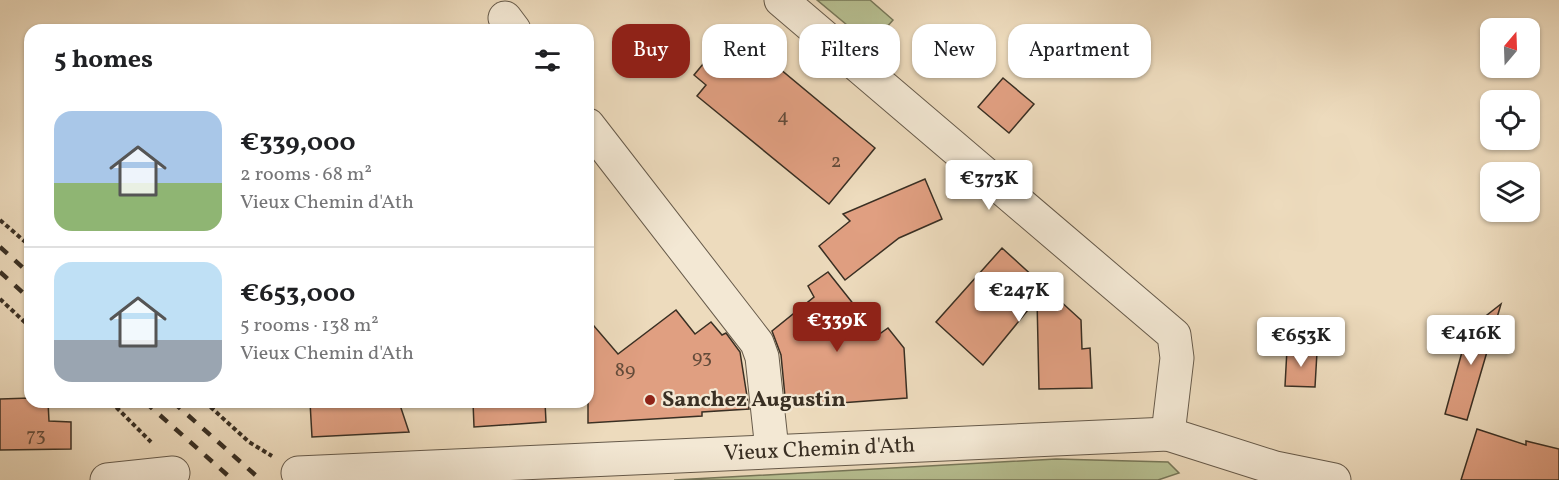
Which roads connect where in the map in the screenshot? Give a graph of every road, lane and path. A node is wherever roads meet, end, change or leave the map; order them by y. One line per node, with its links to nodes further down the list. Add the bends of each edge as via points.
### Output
1 (781, 0): 9 (street, via 1174,335 1177,358)
2 (594, 133): 10 (street, via 757,343 762,357)
3 (0, 220): 4 (path)
4 (24, 241)
5 (0, 299): 6 (path)
6 (24, 321)
7 (117, 408): 12 (path, via 144,433)
8 (212, 408): 13 (path, via 249,442)
9 (1168, 434): 10 (street, Vieux Chemin d'Ath); 11 (street, Vieux Chemin d'Ath)
10 (772, 450): 13 (street, Vieux Chemin d'Ath)
11 (1275, 468): 15 (street); 16 (street, Vieux Chemin d'Ath)
12 (172, 473): 14 (street)
13 (298, 473)
14 (107, 480)
15 (1237, 480)
16 (1334, 480)

